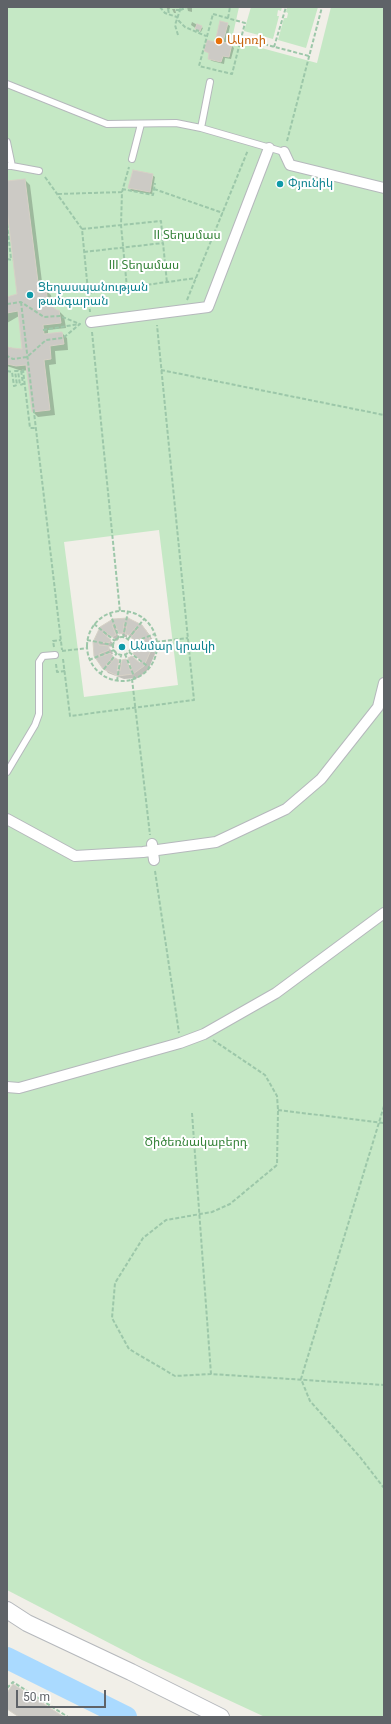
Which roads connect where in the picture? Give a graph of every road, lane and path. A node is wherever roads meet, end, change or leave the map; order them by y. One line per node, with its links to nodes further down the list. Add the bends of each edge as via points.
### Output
1 (160, 7): 10 (path)
2 (179, 7): 9 (path)
3 (230, 7): 12 (path)
4 (286, 7): 18 (path)
5 (322, 7): 19 (path)
6 (186, 8): 9 (path)
7 (168, 9): 10 (path)
8 (176, 10): 9 (path)
9 (180, 10): 11 (path)
10 (169, 14): 11 (path)
11 (177, 17): 14 (path, via 179,22); 15 (path, via 175,25)
12 (228, 18): 16 (path, via 212,14); 17 (path, via 245,23)
13 (192, 26): 14 (path)
14 (190, 29): 16 (path)
15 (178, 35)
16 (206, 36): 17 (path, via 199,66 232,74)
17 (241, 38): 18 (path)
18 (274, 47): 19 (path)
19 (309, 56): 27 (path)
20 (210, 82): 23 (lane)
21 (7, 84): 22 (lane, via 107,124)
22 (141, 124): 23 (lane, via 176,124); 28 (lane)
23 (201, 128): 25 (lane)
24 (7, 142): 29 (lane)
25 (251, 143): 26 (lane); 37 (path)
26 (269, 148): 27 (lane); 54 (street, via 208,307)
27 (284, 152): 32 (street, via 290,165)
28 (132, 159): 34 (path)
29 (9, 166): 30 (lane)
30 (39, 171): 36 (path)
31 (155, 183): 35 (path)
32 (384, 188)
33 (150, 189): 35 (path)
34 (122, 190): 35 (path, via 153,195); 36 (path); 39 (path)
35 (154, 190): 37 (path)
36 (58, 194): 40 (path)
37 (224, 213): 45 (path)
38 (7, 224): 44 (path, via 12,259)
39 (121, 225): 40 (path); 41 (path, via 161,221); 42 (path)
40 (82, 229): 43 (path)
41 (163, 243): 42 (path); 47 (path)
42 (123, 247): 43 (path); 49 (path)
43 (84, 252): 50 (path)
44 (7, 259)
45 (197, 278): 47 (path); 51 (path)
46 (7, 283): 48 (path)
47 (167, 283): 49 (path)
48 (7, 288)
49 (127, 288): 50 (path)
50 (88, 293): 54 (path)
51 (187, 300)
52 (21, 302): 53 (path); 55 (path, via 44,317 60,316); 59 (path)
53 (7, 304)
54 (91, 322): 55 (path); 65 (path)
55 (80, 324): 57 (path); 59 (path, via 63,338 46,340)
56 (157, 324): 60 (path)
57 (43, 330)
58 (7, 356): 59 (path, via 14,359)
59 (27, 357): 63 (path)
60 (162, 370): 62 (path); 72 (path)
61 (7, 371): 63 (path, via 12,372 14,386 17,385 15,371 18,371 20,385 23,384 23,370 30,428)
62 (384, 415)
63 (36, 428): 82 (path)
64 (128, 611): 65 (path); 67 (path); 71 (path)
65 (120, 612): 66 (path)
66 (110, 613): 68 (path); 70 (path)
67 (144, 619): 69 (path); 73 (path)
68 (94, 624): 74 (path); 75 (path)
69 (155, 634): 76 (path); 77 (path)
70 (119, 638): 71 (path); 75 (path)
71 (123, 638): 73 (path)
72 (188, 638): 76 (path); 96 (path, via 194,700)
73 (128, 639): 77 (path)
74 (87, 640): 78 (path); 79 (path)
75 (115, 641): 78 (path)
76 (156, 642): 84 (path)
77 (130, 643): 80 (path)
78 (113, 645): 81 (path)
79 (88, 648): 82 (path); 89 (path)
80 (131, 648): 83 (path); 84 (path)
81 (114, 650): 85 (path); 89 (path)
82 (62, 651): 91 (path)
83 (129, 652): 86 (path); 90 (path)
84 (157, 652): 90 (path)
85 (116, 653): 88 (path); 92 (path)
86 (125, 654): 88 (path); 93 (path)
87 (54, 655): 91 (path, via 57,672); 97 (lane, via 43,656 39,662 39,714)
88 (121, 655): 94 (path)
89 (89, 660): 92 (path)
90 (150, 668): 93 (path)
91 (65, 671): 96 (path, via 70,716)
92 (100, 674): 94 (path)
93 (134, 679): 94 (path); 96 (path)
94 (117, 681)
95 (384, 683): 99 (street, via 378,707 321,779 286,809 216,842)
96 (136, 707): 99 (path)
97 (7, 772)
98 (7, 819): 99 (street, via 75,856)
99 (153, 852): 102 (path)
100 (384, 913): 101 (street, via 276,993)
101 (204, 1034): 102 (street); 105 (path, via 265,1075 277,1096)
102 (179, 1039): 103 (street, via 19,1088)
103 (7, 1087)
104 (384, 1106): 107 (path)
105 (278, 1110): 107 (path); 109 (path, via 278,1165 230,1204)
106 (192, 1114): 109 (path)
107 (379, 1122): 108 (path); 111 (path)
108 (384, 1123)
109 (199, 1215): 110 (path); 110 (path, via 166,1220 143,1238 115,1283 112,1318 129,1348 175,1376)
110 (211, 1374): 111 (path)
111 (301, 1379): 112 (path); 113 (path, via 310,1401)
112 (384, 1385)
113 (384, 1488)
114 (7, 1610): 117 (street, via 27,1623)
115 (8, 1689): 116 (path, via 13,1682)
116 (68, 1717)
117 (221, 1717)

